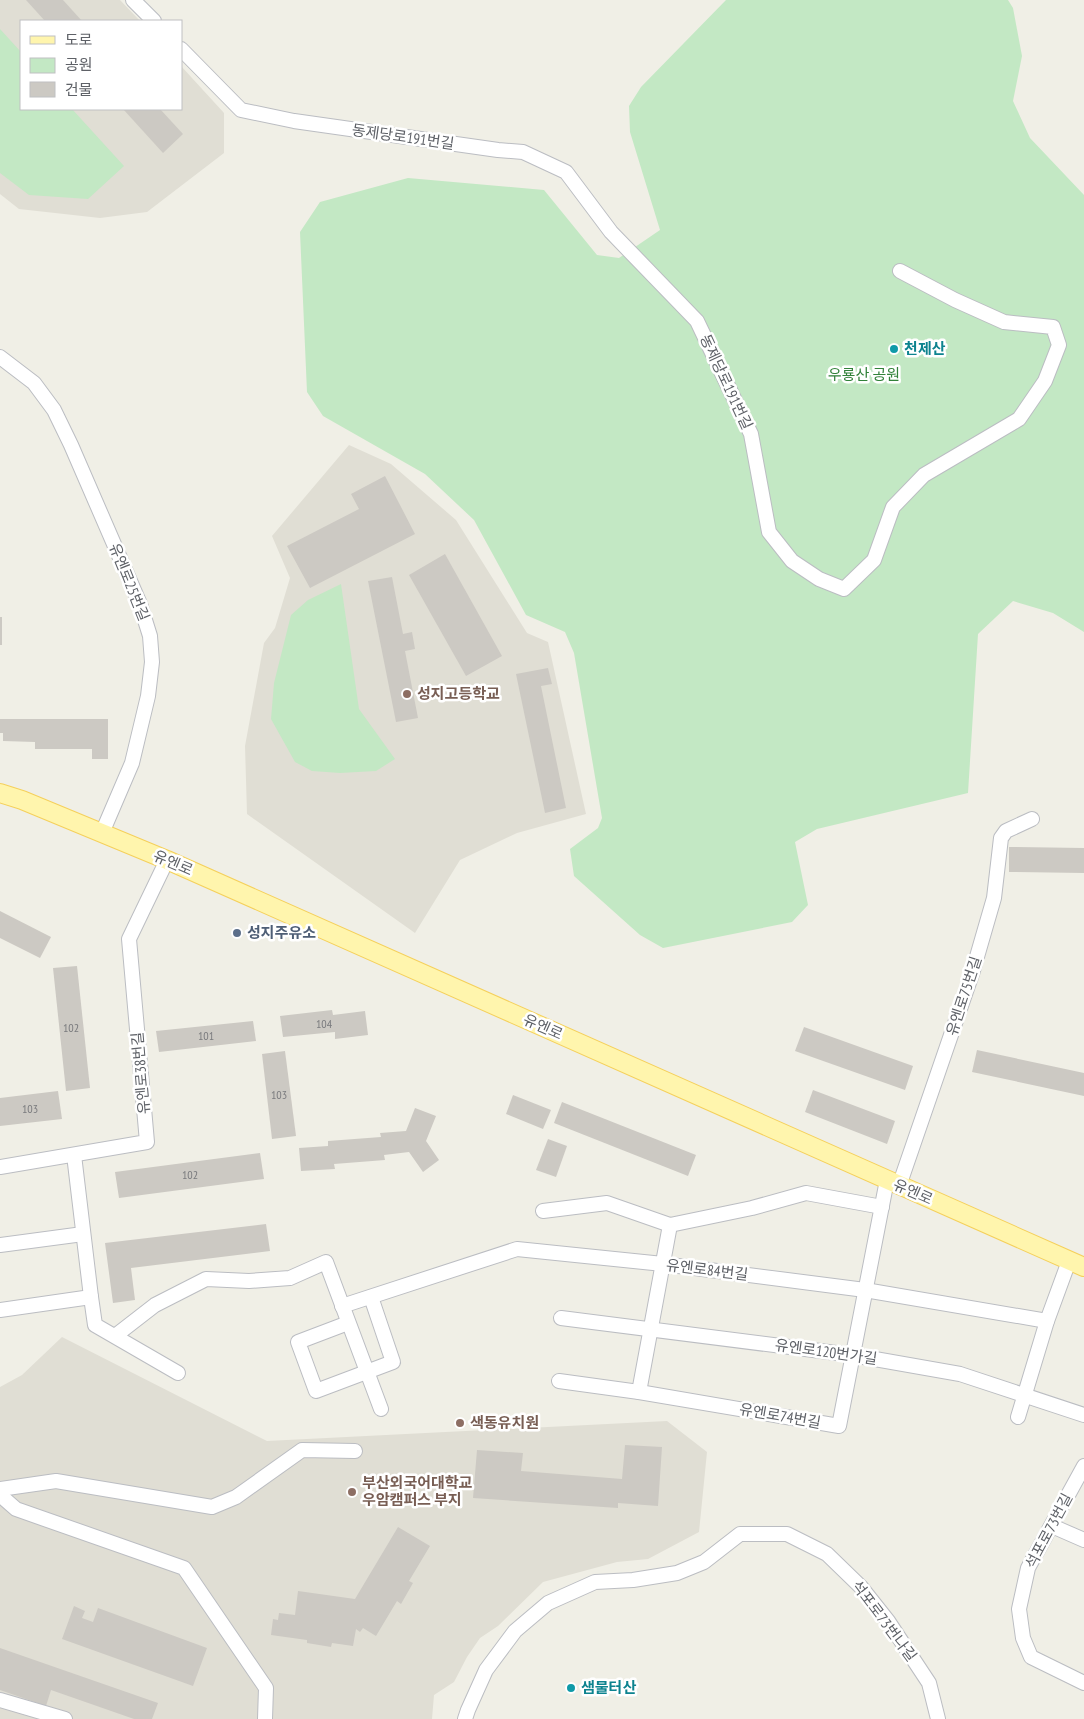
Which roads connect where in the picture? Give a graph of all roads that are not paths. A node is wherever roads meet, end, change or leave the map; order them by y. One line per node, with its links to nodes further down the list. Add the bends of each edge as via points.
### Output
1 (134, 0): 2 (street)
2 (153, 20)
3 (182, 50): 4 (street, 동제당로191번길, via 241,110 294,121 523,152 566,172 611,232 697,321 751,434 769,532 792,561 819,580 844,589 874,560 894,508 924,475 1019,419 1045,381 1059,345 1053,327 1004,322)
4 (900, 271)
5 (0, 357): 8 (street, 유엔로25번길, via 34,383 54,410 140,604 150,636 152,662 148,696 132,763)
6 (0, 793): 8 (main road, 유엔로)
7 (1032, 819): 12 (street, 유엔로75번길, via 1006,831 1001,838 994,898 972,974)
8 (102, 833): 9 (main road, 유엔로)
9 (167, 860): 10 (street, 유엔로38번길, via 129,939 147,1142); 12 (main road, 유엔로)
10 (74, 1155): 11 (street); 16 (street)
11 (0, 1167)
12 (893, 1183): 13 (street, 유엔로74번길); 19 (main road, 유엔로)
13 (882, 1207): 15 (street, via 806,1193); 20 (street, 유엔로74번길)
14 (543, 1211): 15 (street, via 607,1203)
15 (670, 1225): 18 (street)
16 (84, 1234): 17 (street); 21 (street)
17 (0, 1245)
18 (662, 1264): 20 (street, 유엔로84번길); 22 (street, 유엔로84번길, via 517,1249); 28 (street)
19 (1076, 1264): 26 (street)
20 (865, 1290): 26 (street, 유엔로84번길); 30 (street, 유엔로74번길)
21 (91, 1297): 24 (street); 29 (street, via 95,1325)
22 (371, 1297): 23 (street, 유엔로84번길); 31 (street, via 393,1362)
23 (342, 1306): 27 (street); 29 (street, via 326,1262 290,1278 206,1280 155,1305)
24 (0, 1310)
25 (561, 1318): 28 (street, 유엔로120번가길)
26 (1047, 1322): 35 (street)
27 (348, 1323): 31 (street); 31 (street, via 298,1342 316,1391)
28 (651, 1330): 30 (street, 유엔로120번가길); 34 (street)
29 (115, 1336): 32 (street)
30 (852, 1355): 34 (street, 유엔로74번길, via 839,1426); 35 (street, 유엔로120번가길, via 960,1374)
31 (367, 1372): 36 (street)
32 (178, 1373)
33 (559, 1380): 34 (street, 유엔로74번길)
34 (639, 1392)
35 (1025, 1395): 37 (street, 유엔로120번가길); 38 (street)
36 (381, 1410)
37 (1084, 1415)
38 (1018, 1417)
39 (355, 1451): 41 (street, via 302,1450 236,1497 212,1507 56,1480)
40 (1084, 1466): 43 (street, 석포로73번길)
41 (0, 1489)
42 (0, 1495): 48 (street, via 16,1509 184,1568 266,1688)
43 (1052, 1526): 44 (street); 45 (street, 석포로73번길, via 1028,1568 1019,1609 1022,1638 1031,1657)
44 (1084, 1540)
45 (1084, 1683)
46 (0, 1700): 47 (street)
47 (65, 1719)
48 (265, 1719)
49 (465, 1719): 50 (street, 석포로73번나길, via 486,1670 515,1630 548,1603 595,1582 676,1573 704,1562 740,1534 787,1534 827,1554 861,1587 888,1621 929,1683)
50 (938, 1719)

